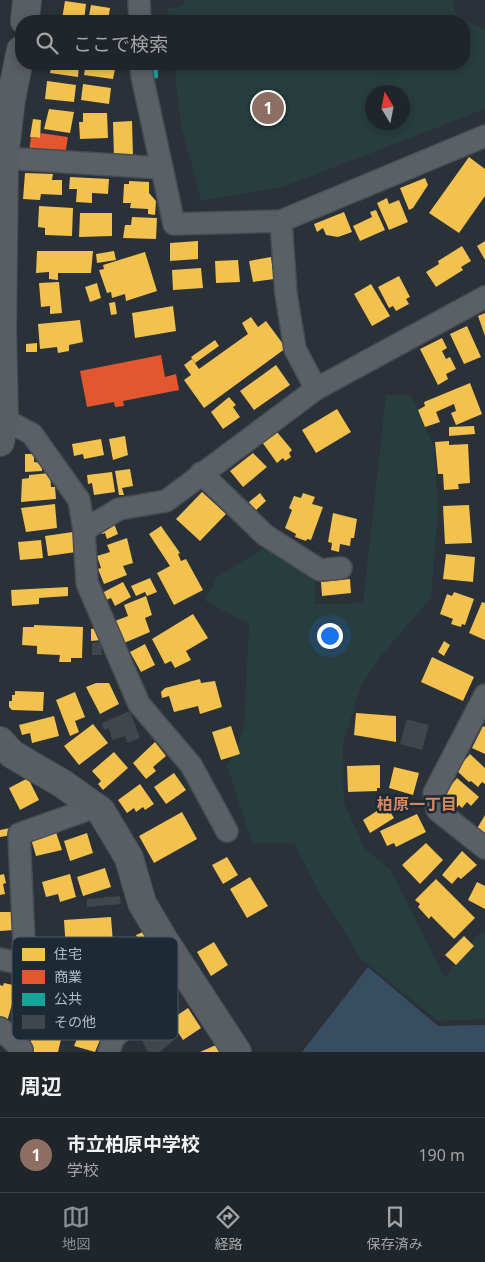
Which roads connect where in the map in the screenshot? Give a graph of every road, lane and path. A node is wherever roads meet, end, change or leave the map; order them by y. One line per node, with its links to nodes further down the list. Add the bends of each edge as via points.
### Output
1 (27, 0): 3 (street)
2 (139, 0): 4 (street)
3 (26, 15)
4 (140, 15)
5 (15, 68): 7 (street)
6 (142, 70): 10 (street)
7 (5, 98): 9 (street)
8 (485, 136): 11 (street)
9 (4, 158): 10 (street); 14 (street)
10 (162, 168): 11 (street, via 174,224)
11 (281, 222): 13 (street, via 286,294 296,349)
12 (485, 298): 13 (street)
13 (316, 389): 15 (street)
14 (2, 431): 16 (street, via 32,434 79,500)
15 (201, 473): 16 (street, via 166,501 119,510); 17 (street, via 264,535 320,570)
16 (84, 530): 21 (street, via 86,583 139,704 191,765)
17 (341, 568)
18 (485, 695): 22 (street, via 434,793 437,810)
19 (0, 741): 20 (street, via 12,754)
20 (95, 807): 23 (street, via 19,834); 24 (street, via 101,811 129,858 142,903)
21 (227, 831)
22 (485, 848)
23 (24, 937)
24 (163, 937)
25 (178, 962): 26 (street)
26 (182, 969): 27 (street); 32 (street)
27 (178, 973)
28 (0, 1028): 30 (street)
29 (113, 1040): 31 (street)
30 (22, 1050)
31 (109, 1052)
32 (237, 1052)

